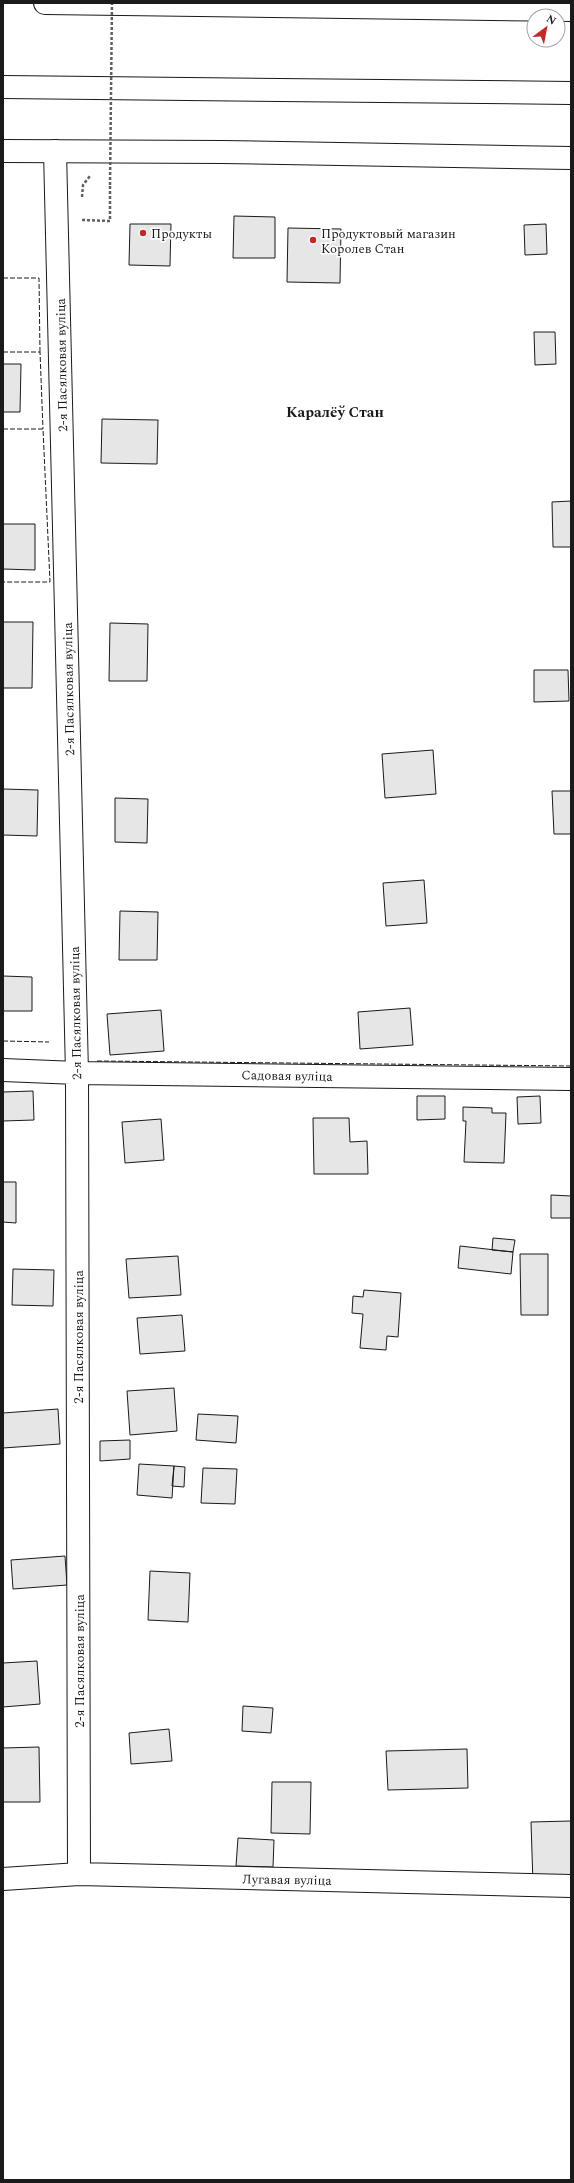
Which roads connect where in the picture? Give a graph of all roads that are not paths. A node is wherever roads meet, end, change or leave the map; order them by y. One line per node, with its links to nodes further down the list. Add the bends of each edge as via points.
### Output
1 (45, 3): 2 (main road)
2 (123, 3): 3 (main road)
3 (571, 10)
4 (3, 87): 5 (main road)
5 (571, 93)
6 (3, 151): 7 (main road)
7 (55, 151): 8 (main road); 10 (main road, 2-я Пасялковая вуліца)
8 (571, 158)
9 (3, 1070): 10 (main road, Садовая вуліца)
10 (77, 1073): 11 (main road, Садовая вуліца); 12 (main road, 2-я Пасялковая вуліца)
11 (571, 1079)
12 (79, 1874): 13 (main road, Лугавая вуліца); 14 (main road, Лугавая вуліца)
13 (3, 1879)
14 (571, 1886)

